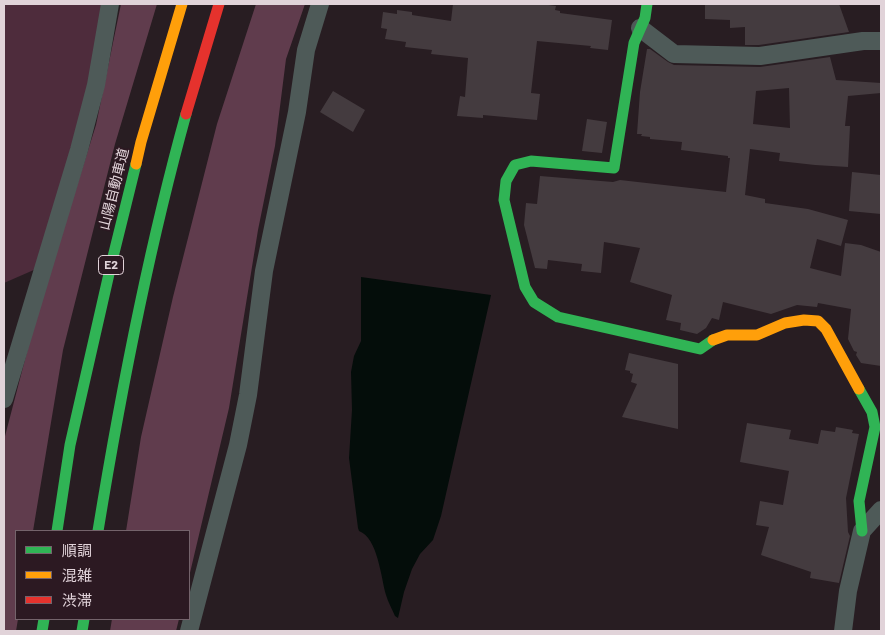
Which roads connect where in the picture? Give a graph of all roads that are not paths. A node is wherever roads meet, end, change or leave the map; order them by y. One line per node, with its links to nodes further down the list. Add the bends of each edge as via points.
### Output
1 (110, 4): 8 (street, via 96,84 79,150)
2 (182, 4): 10 (main road, 山陽自動車道 / E2, via 141,142 110,265 70,445)
3 (219, 4): 11 (main road, via 176,149 147,268)
4 (320, 4): 13 (street, via 306,50 297,112 264,271 248,395 238,445)
5 (647, 4): 6 (main road)
6 (640, 28): 7 (street, via 674,54 760,56); 12 (main road, via 634,43 614,168 531,161 515,165 506,180 504,200 525,287 534,302 558,317 700,349 727,335 758,335 785,324 818,321 826,329 872,412 875,427 859,501)
7 (881, 41)
8 (4, 399)
9 (881, 510): 12 (street)
10 (57, 530)
11 (98, 530)
12 (862, 531): 14 (street, via 848,591)
13 (190, 631)
14 (843, 631)

